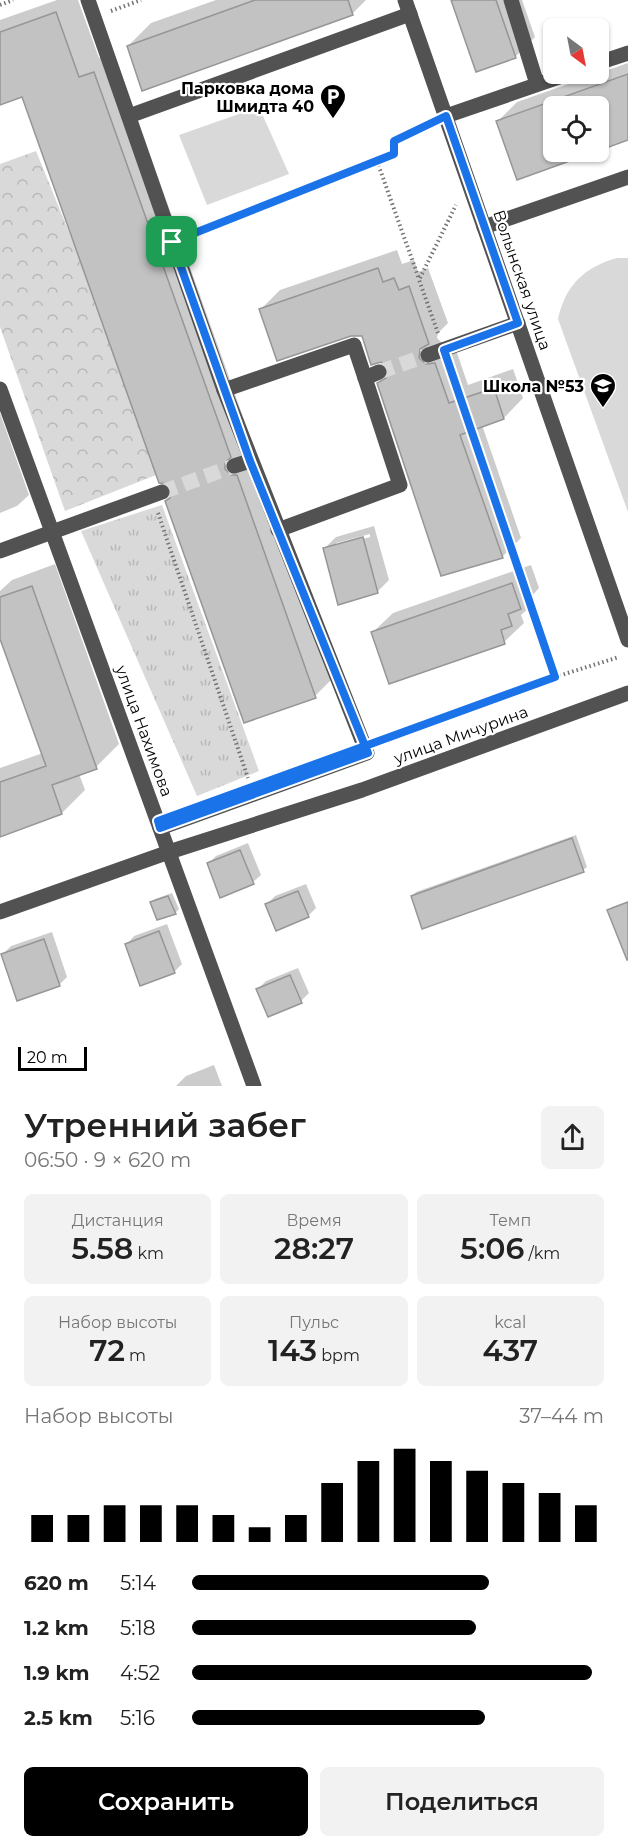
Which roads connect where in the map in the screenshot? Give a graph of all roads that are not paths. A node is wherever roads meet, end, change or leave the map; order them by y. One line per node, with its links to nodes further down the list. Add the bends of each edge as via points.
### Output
1 (88, 0): 8 (street)
2 (511, 0): 7 (street)
3 (408, 7): 8 (street); 9 (street, Волынская улица)
4 (628, 52): 5 (street)
5 (609, 59)
6 (543, 82): 7 (street)
7 (537, 84): 9 (street)
8 (129, 116): 15 (street)
9 (446, 116): 11 (street, Волынская улица)
10 (628, 177): 11 (street)
11 (484, 227): 12 (street, Волынская улица)
12 (518, 323): 13 (street); 22 (street, Волынская улица)
13 (428, 355)
14 (0, 389): 20 (street, улица Нахимова)
15 (224, 390): 16 (street); 19 (street, via 354,345 372,375 400,485)
16 (250, 461): 17 (street); 19 (street)
17 (234, 466)
18 (157, 494): 20 (street)
19 (278, 530): 24 (street, via 368,753)
20 (52, 531): 21 (street); 24 (street, улица Нахимова)
21 (0, 550)
22 (628, 640)
23 (628, 693): 25 (street, улица Мичурина, via 362,790)
24 (160, 828): 25 (street, улица Нахимова)
25 (169, 852): 26 (street, улица Мичурина); 27 (street, улица Нахимова)
26 (0, 912)
27 (254, 1086)

